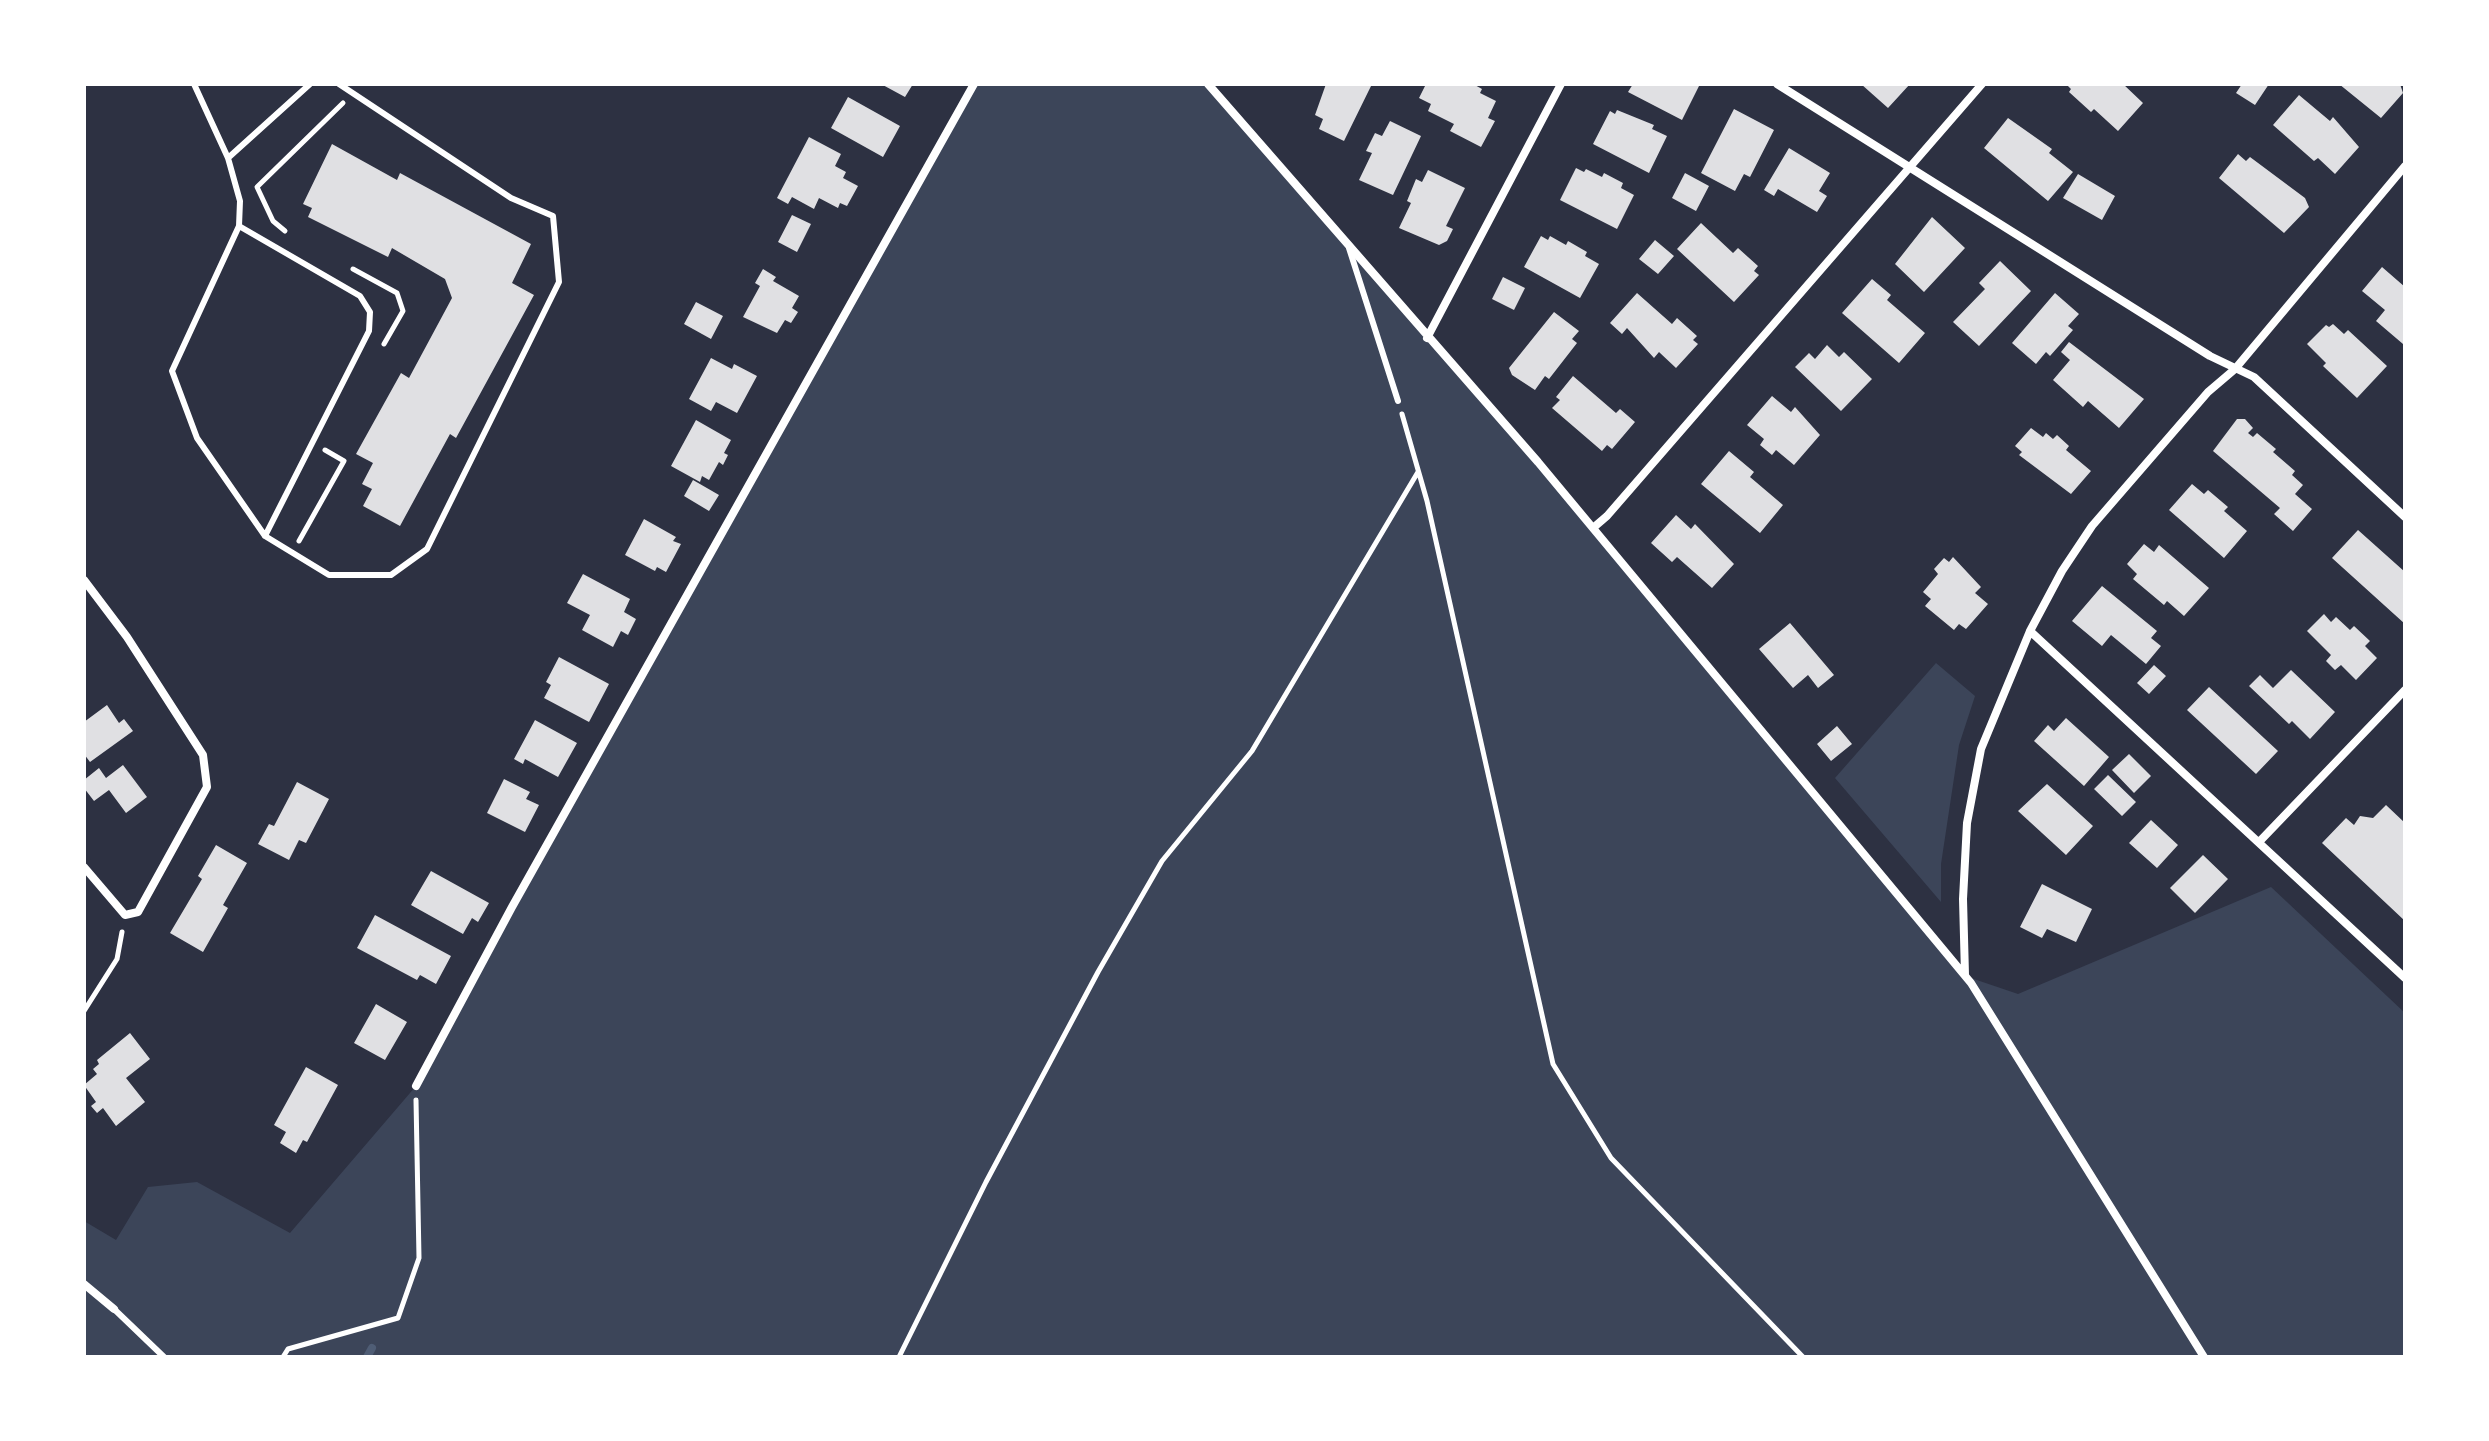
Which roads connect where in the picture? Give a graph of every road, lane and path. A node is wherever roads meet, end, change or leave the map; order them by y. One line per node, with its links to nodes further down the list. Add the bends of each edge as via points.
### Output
1 (194, 84): 10 (lane)
2 (310, 84): 10 (lane)
3 (339, 84): 9 (lane)
4 (974, 84): 36 (street)
5 (1208, 84): 15 (street)
6 (1561, 84): 17 (street)
7 (1777, 84): 12 (street)
8 (1982, 84): 12 (street)
9 (353, 93): 14 (path, via 257,187 273,221); 26 (lane, via 511,198 553,216 559,282 427,549 391,575 329,575)
10 (228, 158): 13 (lane, via 240,201)
11 (2405, 166): 19 (street)
12 (1909, 170): 19 (street); 24 (street)
13 (239, 226): 25 (lane, via 172,371 197,438); 25 (lane, via 360,296 370,312 369,331)
14 (289, 234)
15 (1348, 245): 17 (street); 20 (lane)
16 (343, 264): 18 (path, via 397,293 403,311)
17 (1427, 338): 24 (street)
18 (379, 353)
19 (2235, 369): 23 (street, via 2254,377); 28 (street, via 2208,392 2092,526)
20 (1398, 401): 22 (path)
21 (332, 435): 26 (path, via 325,449 344,461)
22 (1418, 471): 41 (path, via 1252,751 1162,861 1008,1140); 42 (path, via 1553,1064 1611,1158)
23 (2405, 517)
24 (1593, 528): 33 (street)
25 (265, 536): 26 (lane)
26 (293, 553)
27 (84, 580): 32 (street, via 203,755 207,787 138,912)
28 (2030, 631): 30 (street); 33 (street, via 1981,749 1967,823)
29 (2405, 690): 30 (street)
30 (2260, 841): 34 (street)
31 (84, 867): 32 (street)
32 (125, 915): 35 (path, via 117,959)
33 (1965, 976): 43 (street)
34 (2405, 978)
35 (84, 1011)
36 (416, 1086): 40 (path, via 419,1258 398,1318 288,1349)
37 (84, 1284): 38 (street)
38 (114, 1309): 39 (lane)
39 (164, 1357)
40 (283, 1357)
41 (899, 1357)
42 (1803, 1357)
43 (2204, 1357)

